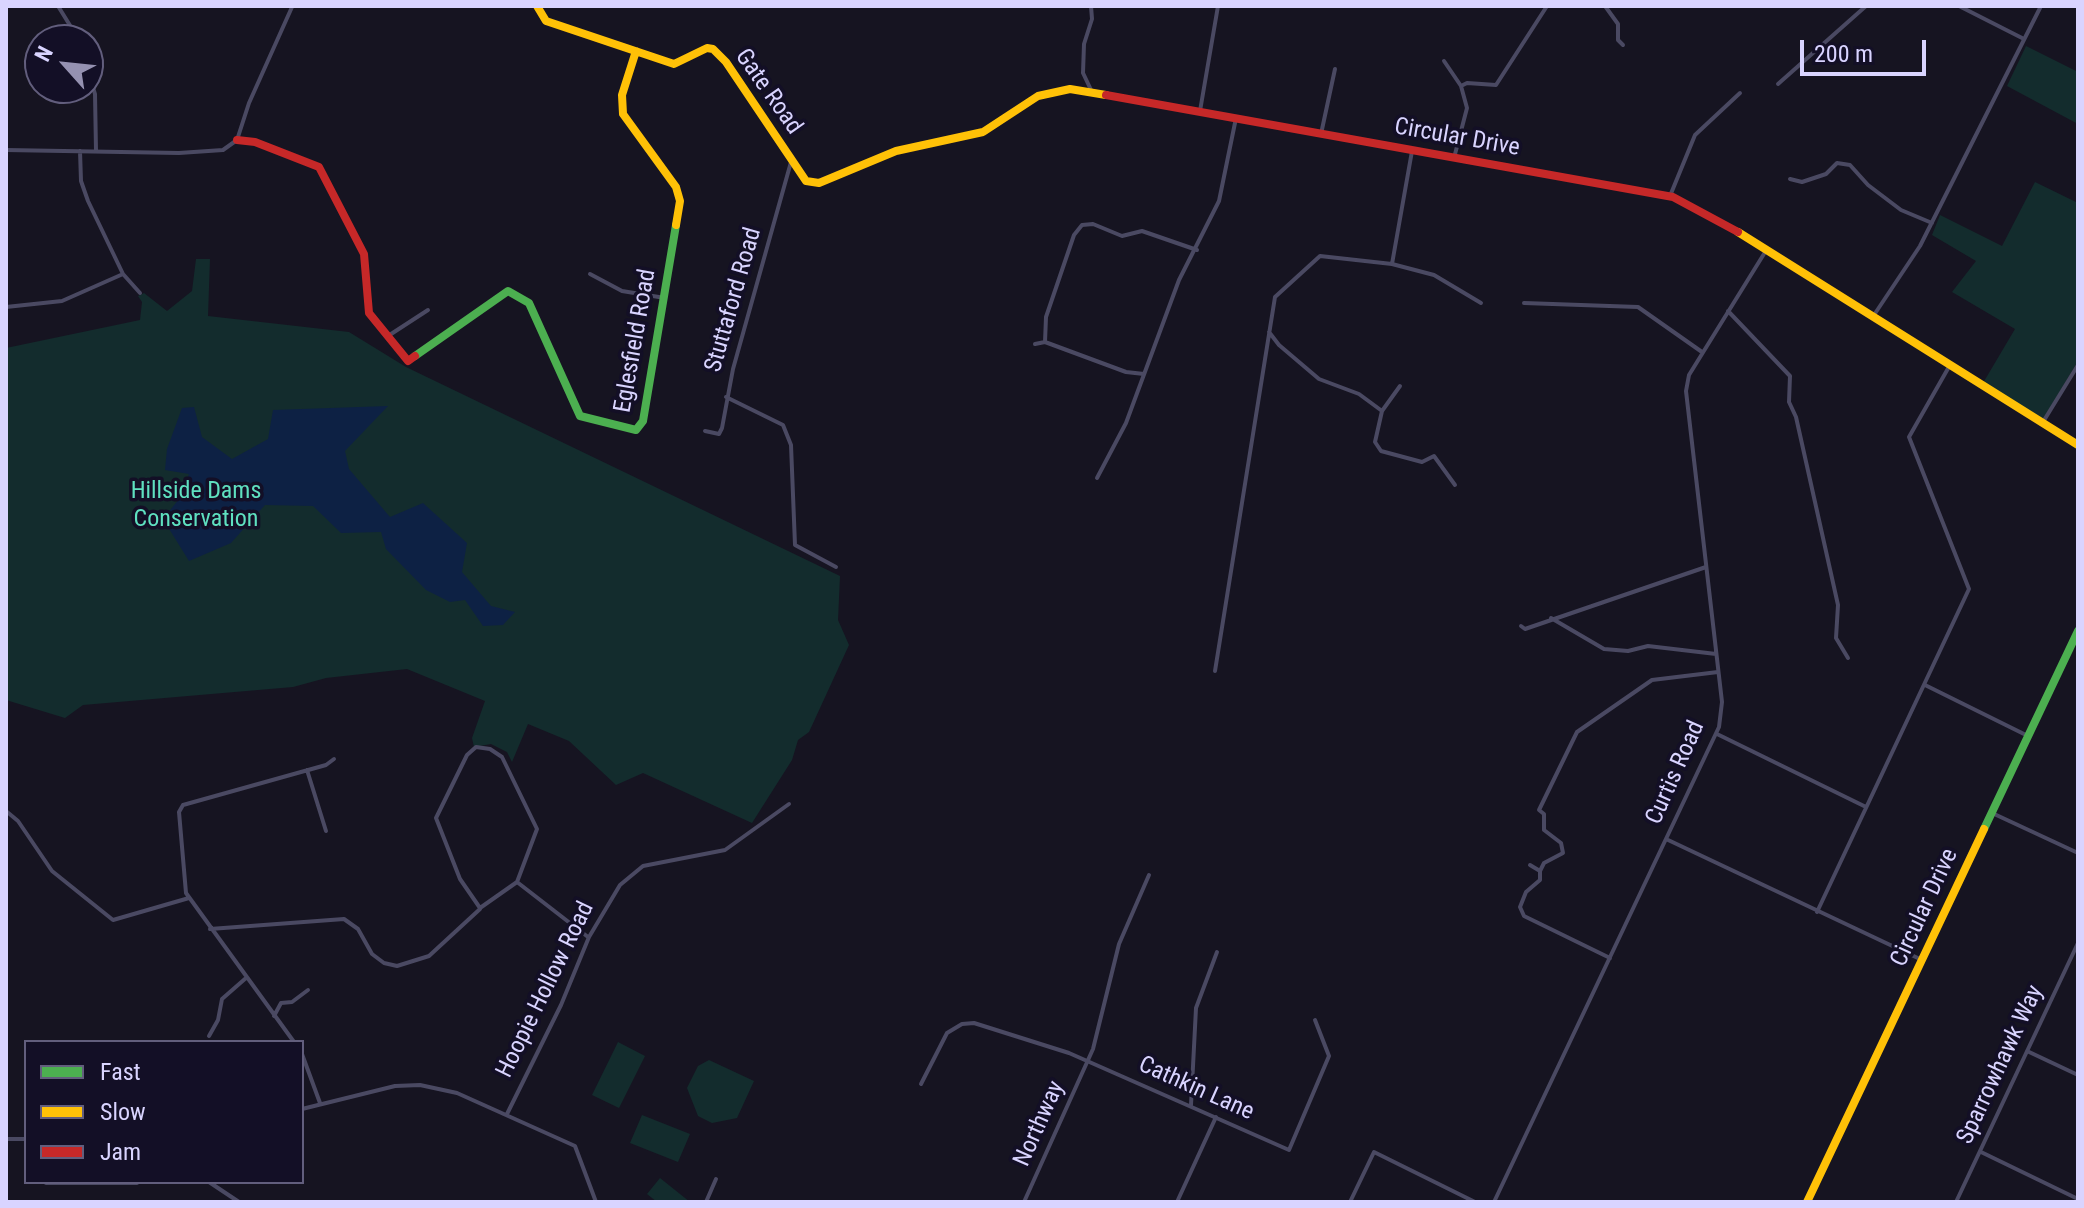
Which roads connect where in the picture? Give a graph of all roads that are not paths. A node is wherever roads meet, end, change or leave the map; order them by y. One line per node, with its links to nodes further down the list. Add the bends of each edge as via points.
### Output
1 (58, 6): 11 (street)
2 (537, 6): 14 (street, Gate Road, via 546,21)
3 (1091, 6): 19 (street, via 1083,73)
4 (1218, 6): 22 (street)
5 (1547, 6): 18 (street, via 1496,85)
6 (1605, 6): 13 (street, via 1618,24)
7 (1866, 6): 17 (street)
8 (1959, 6): 12 (street)
9 (2041, 6): 12 (street)
10 (292, 7): 25 (street)
11 (69, 24)
12 (2024, 39): 34 (street)
13 (1623, 45)
14 (636, 51): 31 (street, Gate Road, via 674,64 713,49); 41 (street, Eglesfield Road, via 622,95 623,114 680,197)
15 (1444, 61): 18 (street)
16 (1335, 69): 24 (street)
17 (1778, 84)
18 (1461, 86): 30 (street, via 1467,108)
19 (1092, 92): 22 (street, Circular Drive); 31 (street, Circular Drive, via 1070,89 1038,96 983,132 896,151 819,183 806,181)
20 (1740, 93): 33 (street, via 1695,135)
21 (95, 104): 28 (street)
22 (1200, 111): 23 (street, Circular Drive)
23 (1236, 118): 24 (street, Circular Drive); 36 (street, via 1219,201)
24 (1321, 134): 29 (street, Circular Drive)
25 (237, 140): 28 (street, via 223,150 204,153); 49 (street, via 276,149 321,170 364,254 369,313)
26 (6, 150): 27 (street)
27 (80, 151): 28 (street); 38 (street, via 84,189)
28 (96, 151)
29 (1412, 151): 30 (street, Circular Drive); 37 (street)
30 (1454, 158): 33 (street, Circular Drive)
31 (791, 162): 57 (street, Stuttaford Road)
32 (1790, 179): 34 (street, via 1802,182 1826,174 1837,163 1850,165 1901,210)
33 (1670, 196): 35 (street, Circular Drive)
34 (1932, 223): 47 (street)
35 (1767, 249): 46 (street, Curtis Road); 47 (street, Circular Drive)
36 (1197, 250): 50 (street, via 1142,231 1122,236 1082,225 1046,317); 55 (street, via 1179,280)
37 (1392, 264): 42 (street, via 1434,275); 48 (street, via 1320,256 1275,297)
38 (123, 274): 40 (street); 44 (street, via 62,301)
39 (590, 274): 41 (street, via 622,291)
40 (140, 293)
41 (665, 298): 49 (street, Eglesfield Road, via 643,421 636,430 580,416 524,299 503,291 408,361)
42 (1481, 303)
43 (1524, 303): 52 (street, via 1638,307)
44 (6, 307)
45 (428, 310): 49 (street)
46 (1728, 311): 52 (street, Curtis Road); 70 (street, via 1790,376 1789,402 1838,605 1836,638)
47 (1874, 315): 53 (street, Circular Drive)
48 (1269, 332): 58 (street, via 1319,379 1359,394); 71 (street)
49 (388, 336)
50 (1045, 342): 51 (street); 55 (street)
51 (1035, 344)
52 (1702, 352): 65 (street, Curtis Road, via 1686,391)
53 (1950, 365): 59 (street, Circular Drive); 73 (street, via 1909,437 1969,589)
54 (2078, 365): 59 (street)
55 (1144, 374): 62 (street)
56 (1400, 386): 58 (street)
57 (726, 397): 60 (street, Stuttaford Road, via 719,434); 64 (street, via 783,425 791,445 795,545)
58 (1382, 411): 63 (street, via 1375,442 1381,451 1422,462 1434,456)
59 (2042, 424): 61 (street, Circular Drive)
60 (705, 431)
61 (2078, 445)
62 (1097, 478)
63 (1455, 485)
64 (836, 567)
65 (1706, 567): 66 (street); 69 (street, Curtis Road)
66 (1551, 618): 67 (street); 69 (street, via 1604,649 1648,646)
67 (1521, 626)
68 (2078, 631): 75 (street, Circular Drive)
69 (1716, 654): 72 (street, Curtis Road)
70 (1848, 658)
71 (1215, 671)
72 (1718, 672): 74 (street, Curtis Road, via 1722,702); 86 (street, via 1652,680 1577,732 1539,810 1544,830 1561,843 1563,853)
73 (1925, 685): 75 (street); 79 (street)
74 (1717, 734): 79 (street); 83 (street, Curtis Road)
75 (2028, 736): 81 (street, Circular Drive)
76 (334, 759): 77 (street)
77 (307, 770): 82 (street); 89 (street, via 180,808 181,862)
78 (789, 804): 93 (street, Hoopie Hollow Road, via 725,850 636,870 612,895)
79 (1866, 807): 91 (street)
80 (6, 811): 89 (street, via 52,871 113,920)
81 (1992, 813): 84 (street); 98 (street, Circular Drive)
82 (326, 831)
83 (1666, 839): 91 (street); 97 (street, Curtis Road)
84 (2078, 853)
85 (1530, 865): 86 (street)
86 (1540, 871): 97 (street, via 1521,912)
87 (1149, 875): 107 (street, Northway, via 1119,944)
88 (517, 882): 90 (street); 90 (street, via 536,825 502,757 486,747 471,750 437,812 436,824 460,879); 93 (street)
89 (189, 898): 92 (street)
90 (480, 908): 92 (street, via 429,956 397,966 377,959 354,924 344,919)
91 (1817, 912): 98 (street)
92 (210, 929): 99 (street)
93 (589, 937): 113 (street, Hoopie Hollow Road)
94 (2078, 943): 95 (street, Sparrowhawk Way)
95 (2076, 951): 105 (street, Sparrowhawk Way)
96 (1217, 952): 111 (street, via 1196,1008)
97 (1610, 958): 126 (street, Curtis Road)
98 (1922, 960): 127 (street, Circular Drive)
99 (246, 978): 101 (street); 103 (street, via 222,999)
100 (308, 990): 101 (street, via 281,1003)
101 (274, 1016): 104 (street)
102 (1315, 1020): 114 (street, Cathkin Lane, via 1329,1056 1289,1150)
103 (209, 1036)
104 (292, 1040)
105 (2027, 1051): 108 (street); 115 (street, Sparrowhawk Way)
106 (304, 1059): 110 (street)
107 (1088, 1061): 109 (street, Cathkin Lane, via 967,1023 945,1036); 111 (street, Cathkin Lane); 122 (street, Northway)
108 (2078, 1075)
109 (921, 1084)
110 (320, 1103): 112 (street); 113 (street, via 420,1085 457,1093)
111 (1191, 1105): 114 (street, Cathkin Lane)
112 (304, 1108)
113 (507, 1114): 120 (street, via 577,1148)
114 (1216, 1117): 123 (street)
115 (1981, 1152): 118 (street); 128 (street, Sparrowhawk Way)
116 (716, 1179): 121 (street)
117 (212, 1184): 119 (street)
118 (2078, 1199)
119 (239, 1202)
120 (596, 1202)
121 (706, 1202)
122 (1024, 1202)
123 (1177, 1202)
124 (1350, 1202): 125 (street, via 1374,1152)
125 (1475, 1202)
126 (1494, 1202)
127 (1807, 1202)
128 (1956, 1202)

